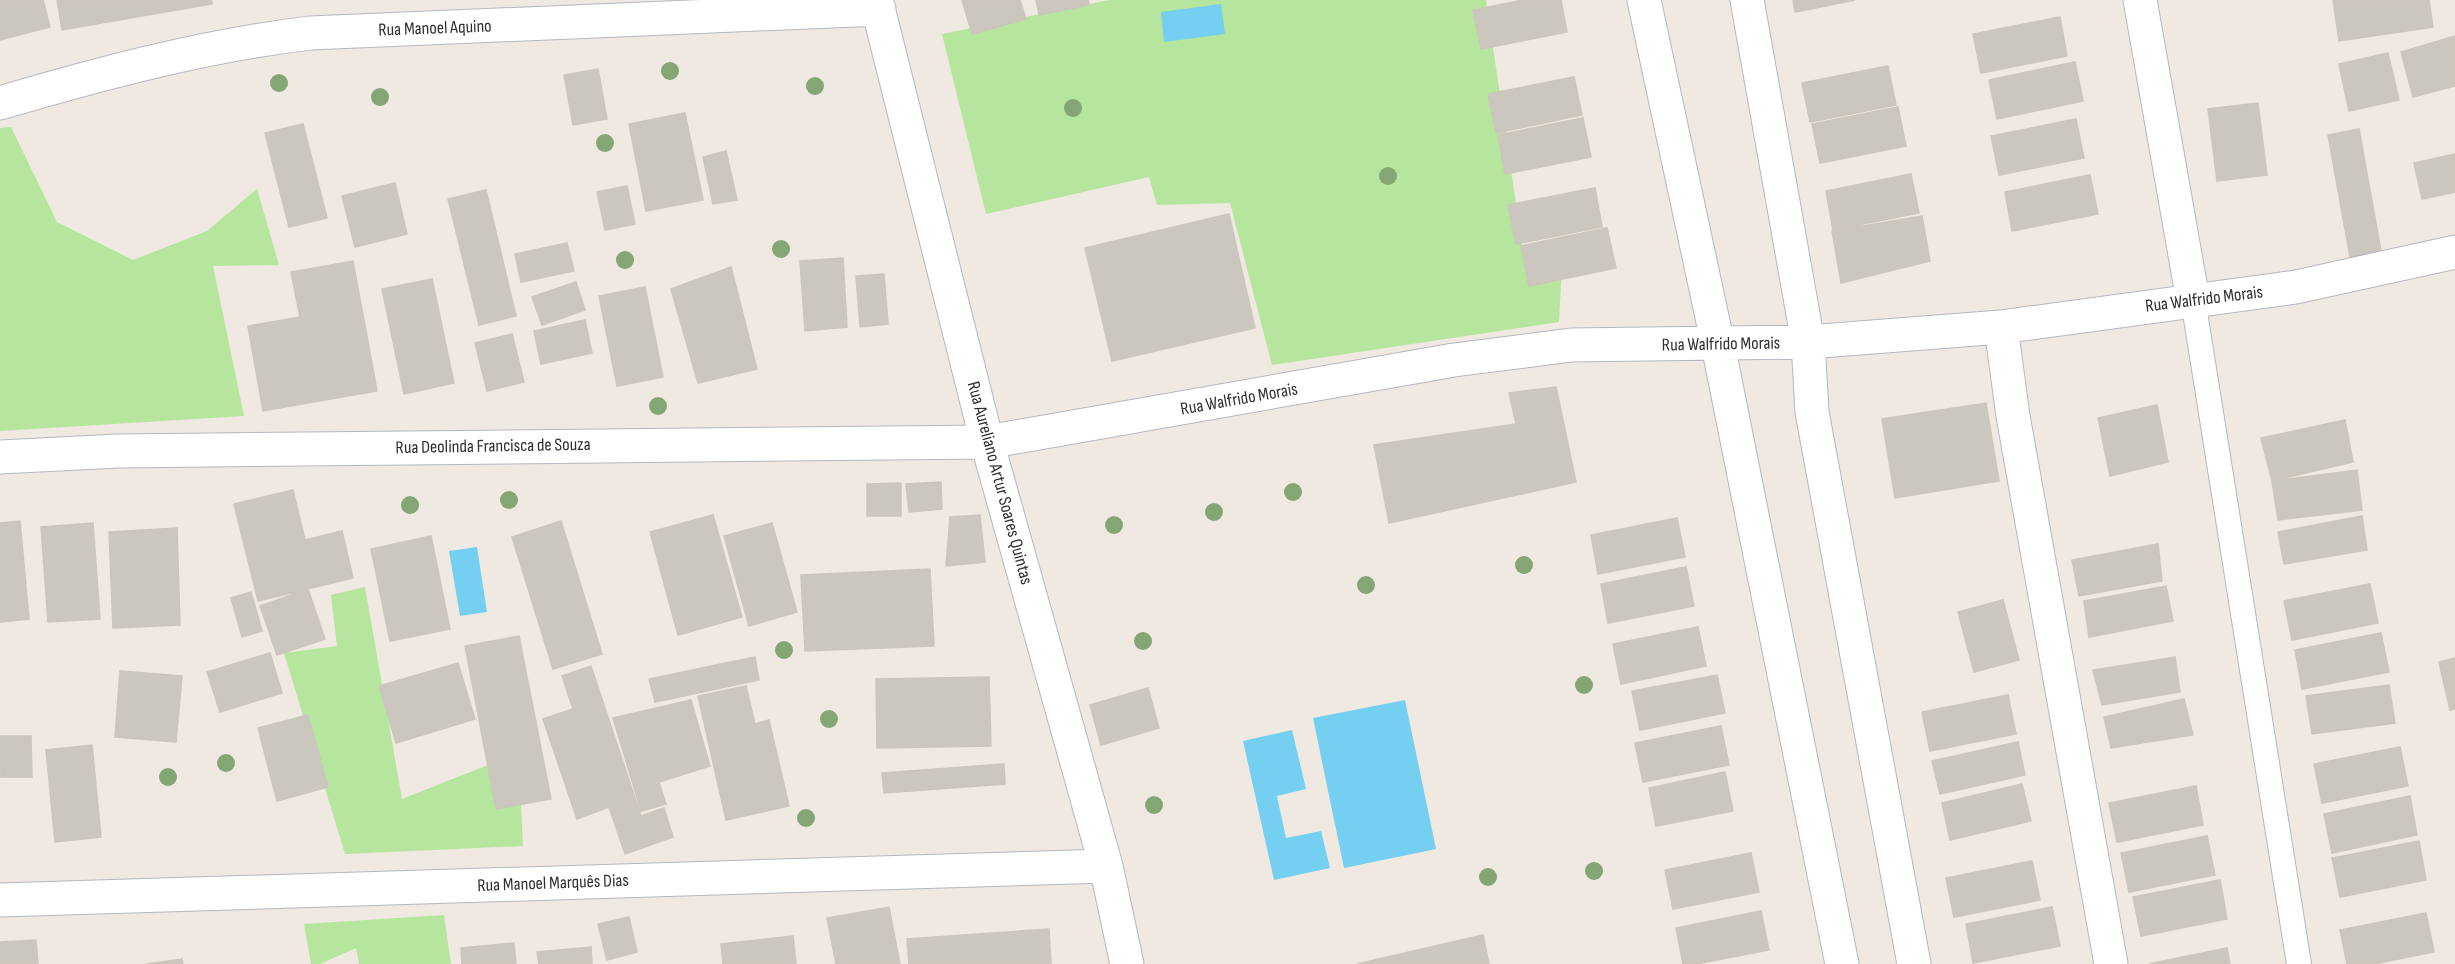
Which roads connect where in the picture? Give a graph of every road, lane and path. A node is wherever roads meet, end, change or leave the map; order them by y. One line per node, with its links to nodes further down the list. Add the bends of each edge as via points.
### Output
1 (1644, 0): 10 (street)
2 (1747, 0): 9 (street)
3 (2140, 0): 7 (street)
4 (877, 5): 5 (street, Rua Manoel Aquino, via 310,33 238,42 117,68); 11 (street, Rua Aureliano Artur Soares Quintas)
5 (0, 103)
6 (2455, 252): 7 (street, Rua Walfrido Morais, via 2296,288)
7 (2193, 300): 8 (street, Rua Walfrido Morais); 19 (lane)
8 (2001, 327): 9 (street, Rua Walfrido Morais); 18 (street, via 2013,416)
9 (1808, 342): 10 (street, Rua Walfrido Morais); 17 (street, via 1812,412)
10 (1718, 345): 11 (street, Rua Walfrido Morais, via 1571,345 1454,360); 16 (street)
11 (987, 442): 12 (street, Rua Deolinda Francisca de Souza, via 118,451); 13 (street, Rua Aureliano Artur Soares Quintas)
12 (0, 457)
13 (1106, 866): 14 (street, Rua Manoel Marquês Dias); 15 (street, Rua Aureliano Artur Soares Quintas)
14 (0, 900)
15 (1126, 964)
16 (1842, 964)
17 (1914, 964)
18 (2111, 964)
19 (2299, 964)

